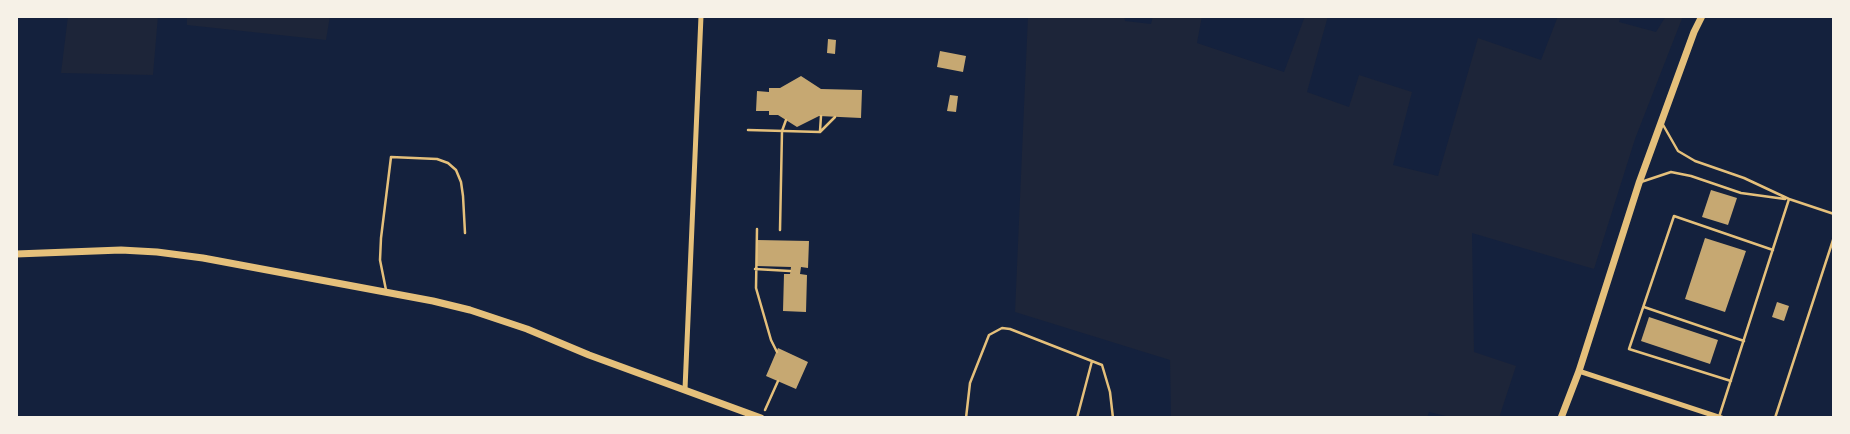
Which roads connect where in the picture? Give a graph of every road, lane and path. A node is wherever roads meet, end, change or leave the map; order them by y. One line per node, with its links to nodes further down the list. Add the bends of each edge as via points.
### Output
1 (701, 16): 29 (street)
2 (1702, 16): 6 (street)
3 (822, 116): 9 (path)
4 (836, 117): 9 (path)
5 (786, 120): 8 (path)
6 (1661, 122): 10 (street); 11 (lane, via 1678,151)
7 (748, 130): 8 (path)
8 (782, 131): 9 (path); 14 (path)
9 (820, 132)
10 (1639, 183): 11 (lane, via 1671,172 1741,193); 26 (street)
11 (1789, 199): 12 (lane); 17 (lane)
12 (1834, 214)
13 (757, 229): 19 (path)
14 (780, 230)
15 (465, 233): 21 (lane, via 464,196 456,170 448,162 391,157 380,260)
16 (1834, 237): 37 (lane)
17 (1773, 250): 22 (lane, via 1674,216); 23 (lane)
18 (16, 254): 21 (street, via 111,250 157,252)
19 (755, 269): 20 (path); 24 (path, via 756,288)
20 (790, 271)
21 (386, 292): 29 (street, via 470,310)
22 (1644, 307): 23 (lane); 28 (lane, via 1628,349)
23 (1744, 341): 28 (lane)
24 (777, 352)
25 (1092, 361): 33 (lane, via 1002,328 989,335 970,383); 34 (lane); 35 (lane, via 1102,365 1106,374)
26 (1579, 371): 31 (street); 36 (street)
27 (778, 381): 30 (path)
28 (1731, 382): 31 (lane)
29 (685, 389): 32 (street)
30 (764, 410)
31 (1720, 417)
32 (760, 418)
33 (966, 418)
34 (1077, 418)
35 (1113, 418)
36 (1561, 418)
37 (1775, 418)

